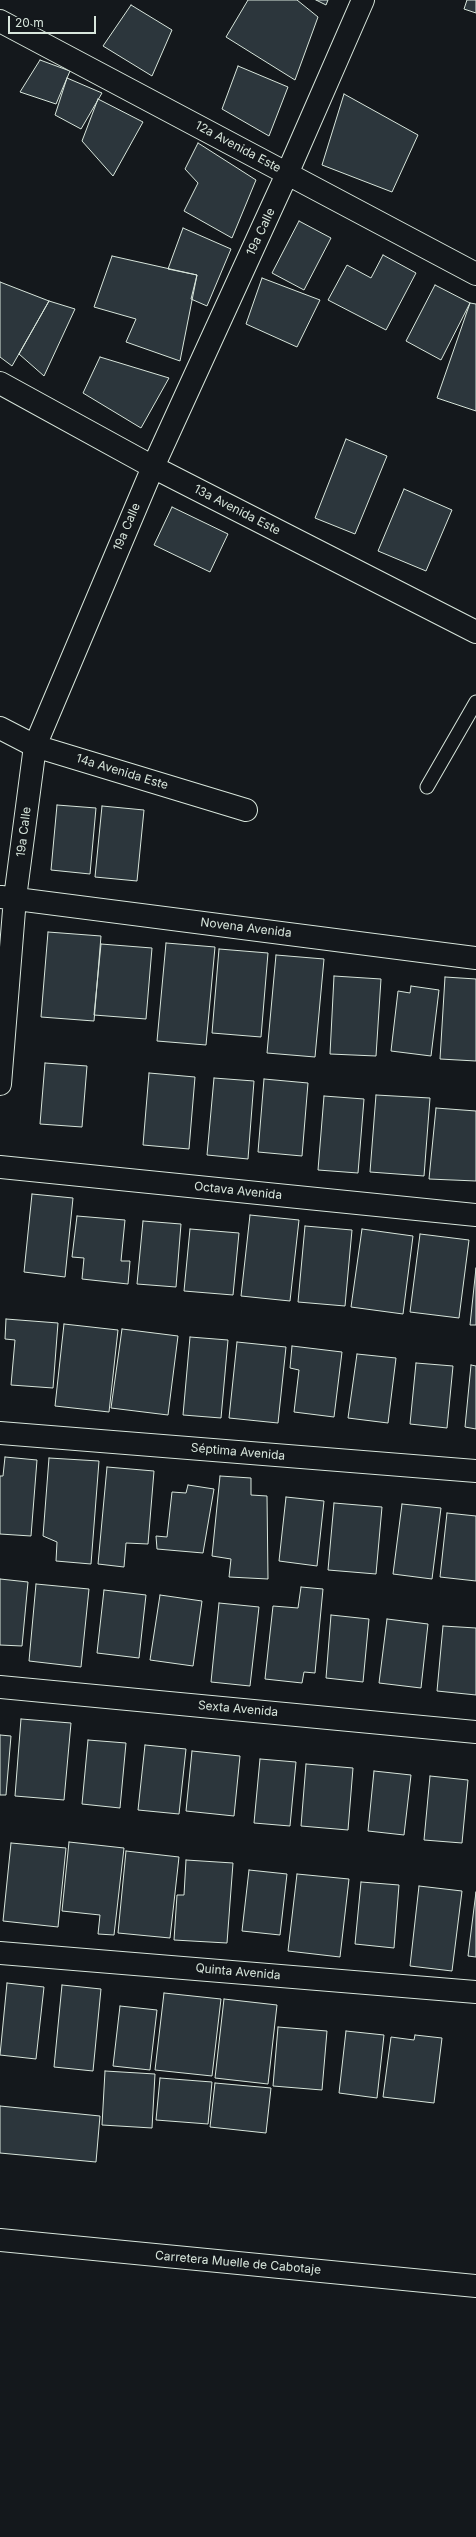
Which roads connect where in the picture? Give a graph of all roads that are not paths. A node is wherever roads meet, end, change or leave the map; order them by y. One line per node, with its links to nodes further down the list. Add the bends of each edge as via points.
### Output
1 (363, 0): 3 (street, 19a Calle)
2 (0, 21): 3 (street, 12a Avenida Este)
3 (287, 174): 4 (street, 12a Avenida Este); 6 (street, 19a Calle)
4 (476, 274)
5 (0, 383): 6 (street, 13a Avenida Este)
6 (153, 467): 7 (street, 13a Avenida Este); 10 (street, 19a Calle)
7 (476, 632)
8 (476, 702): 11 (lane)
9 (0, 728): 10 (street, 14a Avenida Este)
10 (35, 746): 12 (street, 14a Avenida Este); 13 (street, 19a Calle)
11 (427, 787)
12 (246, 810)
13 (8, 898): 14 (street, Novena Avenida); 15 (street, 19a Calle)
14 (476, 958)
15 (0, 1084)
16 (0, 1167): 17 (street, Octava Avenida)
17 (476, 1215)
18 (0, 1433): 19 (street, Séptima Avenida)
19 (476, 1471)
20 (0, 1687): 21 (street, Sexta Avenida)
21 (476, 1732)
22 (0, 1952): 23 (street, Quinta Avenida)
23 (476, 1992)
24 (0, 2240): 25 (street, Carretera Muelle de Cabotaje)
25 (476, 2286)

